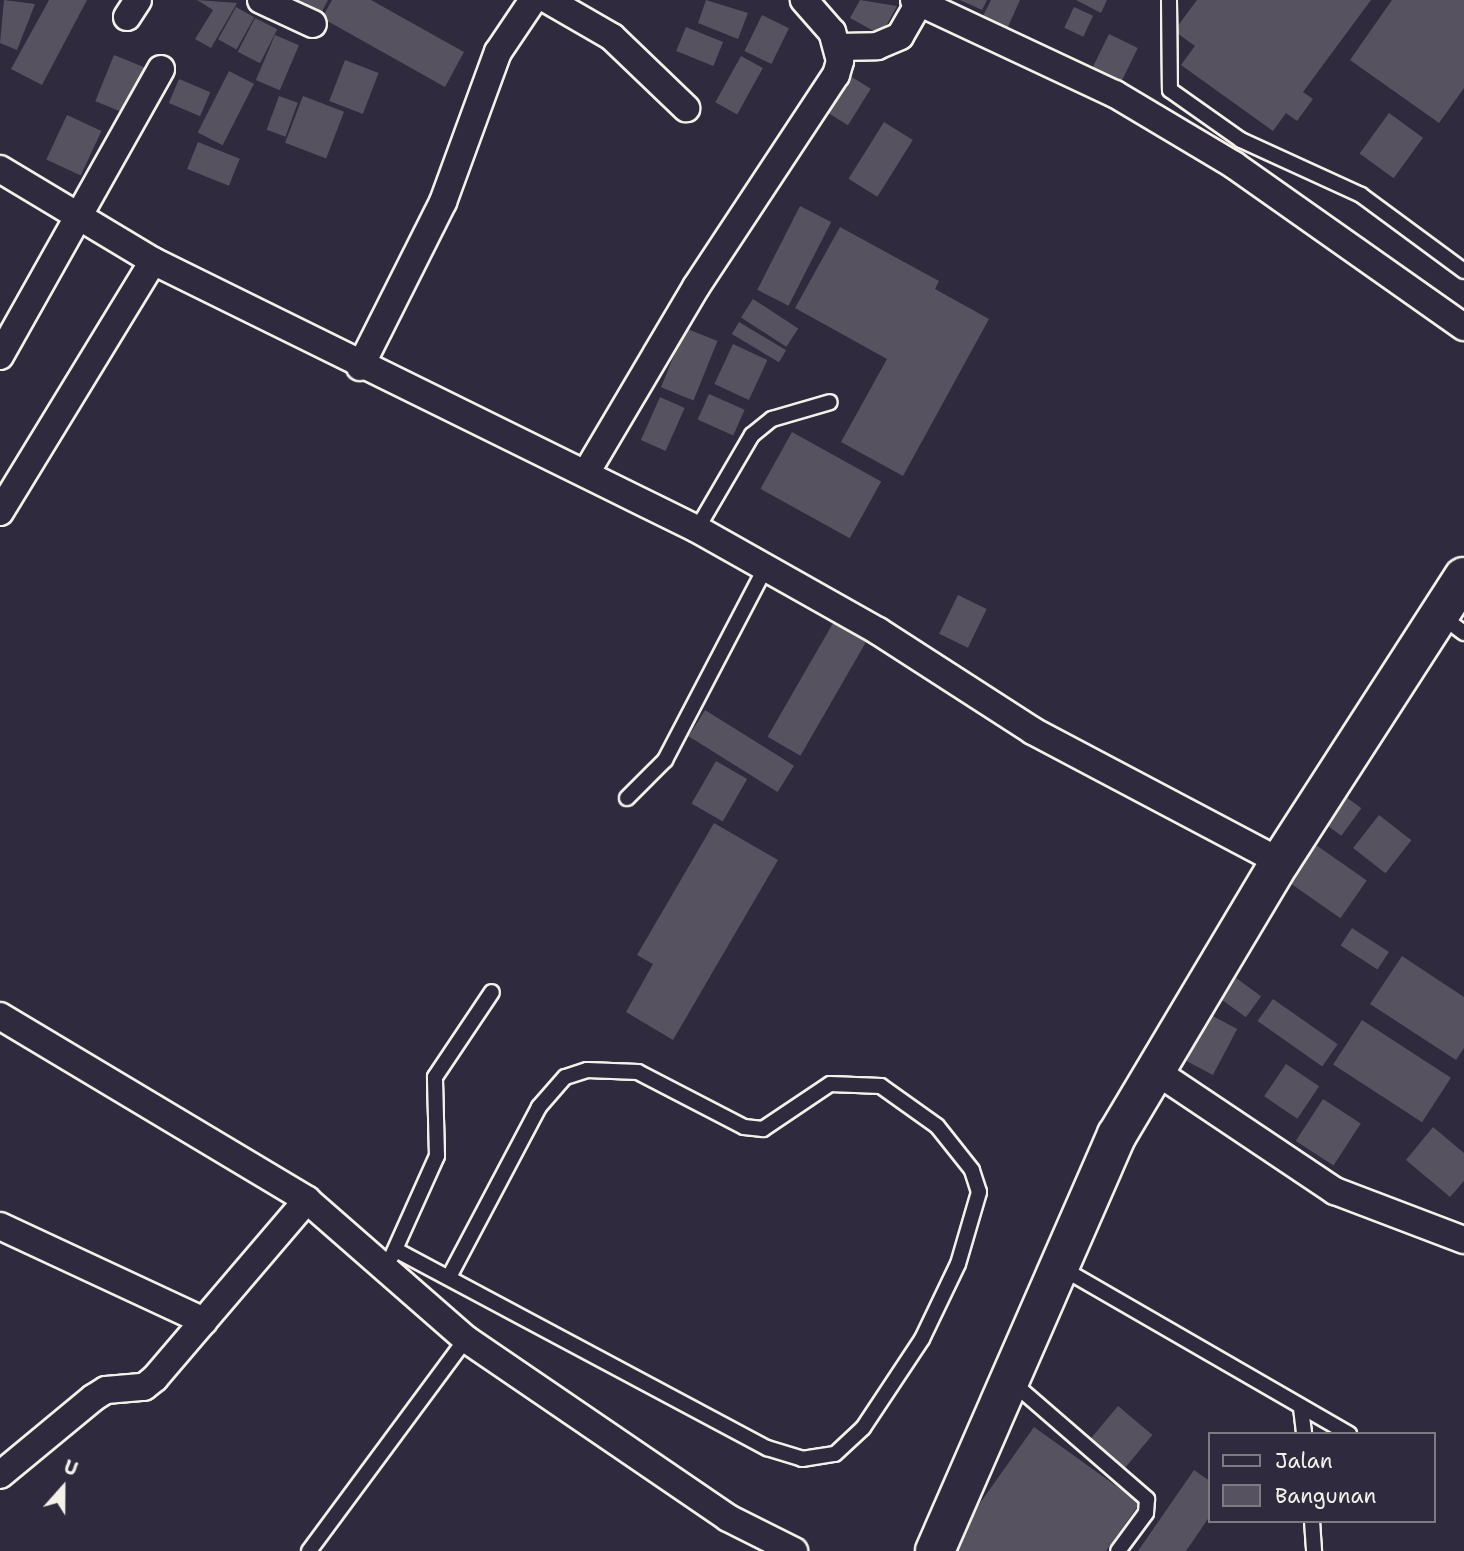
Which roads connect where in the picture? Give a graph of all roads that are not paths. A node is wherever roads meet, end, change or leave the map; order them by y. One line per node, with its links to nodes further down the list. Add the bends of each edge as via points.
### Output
1 (261, 0): 7 (street)
2 (533, 0): 17 (street, via 498,52 443,202)
3 (548, 0): 10 (street, via 612,37)
4 (804, 0): 8 (street)
5 (1169, 0): 14 (lane, via 1170,90 1241,140 1361,195)
6 (915, 3): 8 (street, via 900,36 877,46); 15 (street, via 1115,94 1234,165)
7 (313, 24)
8 (838, 47): 19 (street, via 836,75 816,110 696,287)
9 (161, 69): 12 (street)
10 (686, 108)
11 (0, 169): 12 (street)
12 (77, 212): 13 (street); 16 (street)
13 (153, 261): 17 (street); 20 (street)
14 (1464, 271)
15 (1464, 327)
16 (0, 356)
17 (360, 367): 19 (street)
18 (830, 402): 21 (lane, via 772,419 752,435)
19 (586, 473): 21 (street)
20 (0, 512)
21 (697, 529): 22 (street)
22 (766, 567): 25 (lane, via 665,760); 26 (street, via 1033,731)
23 (1464, 577): 24 (street)
24 (1452, 624): 26 (street)
25 (627, 798)
26 (1280, 862): 29 (street)
27 (492, 992): 33 (lane, via 435,1077 437,1156)
28 (0, 1016): 30 (street)
29 (1154, 1070): 32 (street, via 1335,1191); 34 (street)
30 (307, 1200): 33 (street); 36 (street)
31 (0, 1226): 36 (street)
32 (1462, 1237)
33 (391, 1259): 35 (lane); 37 (street)
34 (1056, 1265): 38 (street); 39 (lane)
35 (450, 1275): 35 (lane, via 767,1448 802,1459 835,1454 863,1428 922,1339 958,1264 979,1192 972,1170 937,1126 881,1086 830,1084 763,1129 744,1127 638,1072 587,1070 565,1077 539,1107)
36 (204, 1321): 42 (street, via 144,1387 93,1398)
37 (466, 1339): 44 (lane); 45 (street, via 728,1518)
38 (1006, 1377): 46 (street); 47 (lane, via 1147,1499 1146,1513)
39 (1301, 1408): 40 (lane); 41 (lane)
40 (1304, 1432)
41 (1345, 1432)
42 (0, 1475)
43 (1312, 1523): 48 (lane)
44 (309, 1551)
45 (794, 1551)
46 (934, 1551)
47 (1118, 1551)
48 (1314, 1551)

